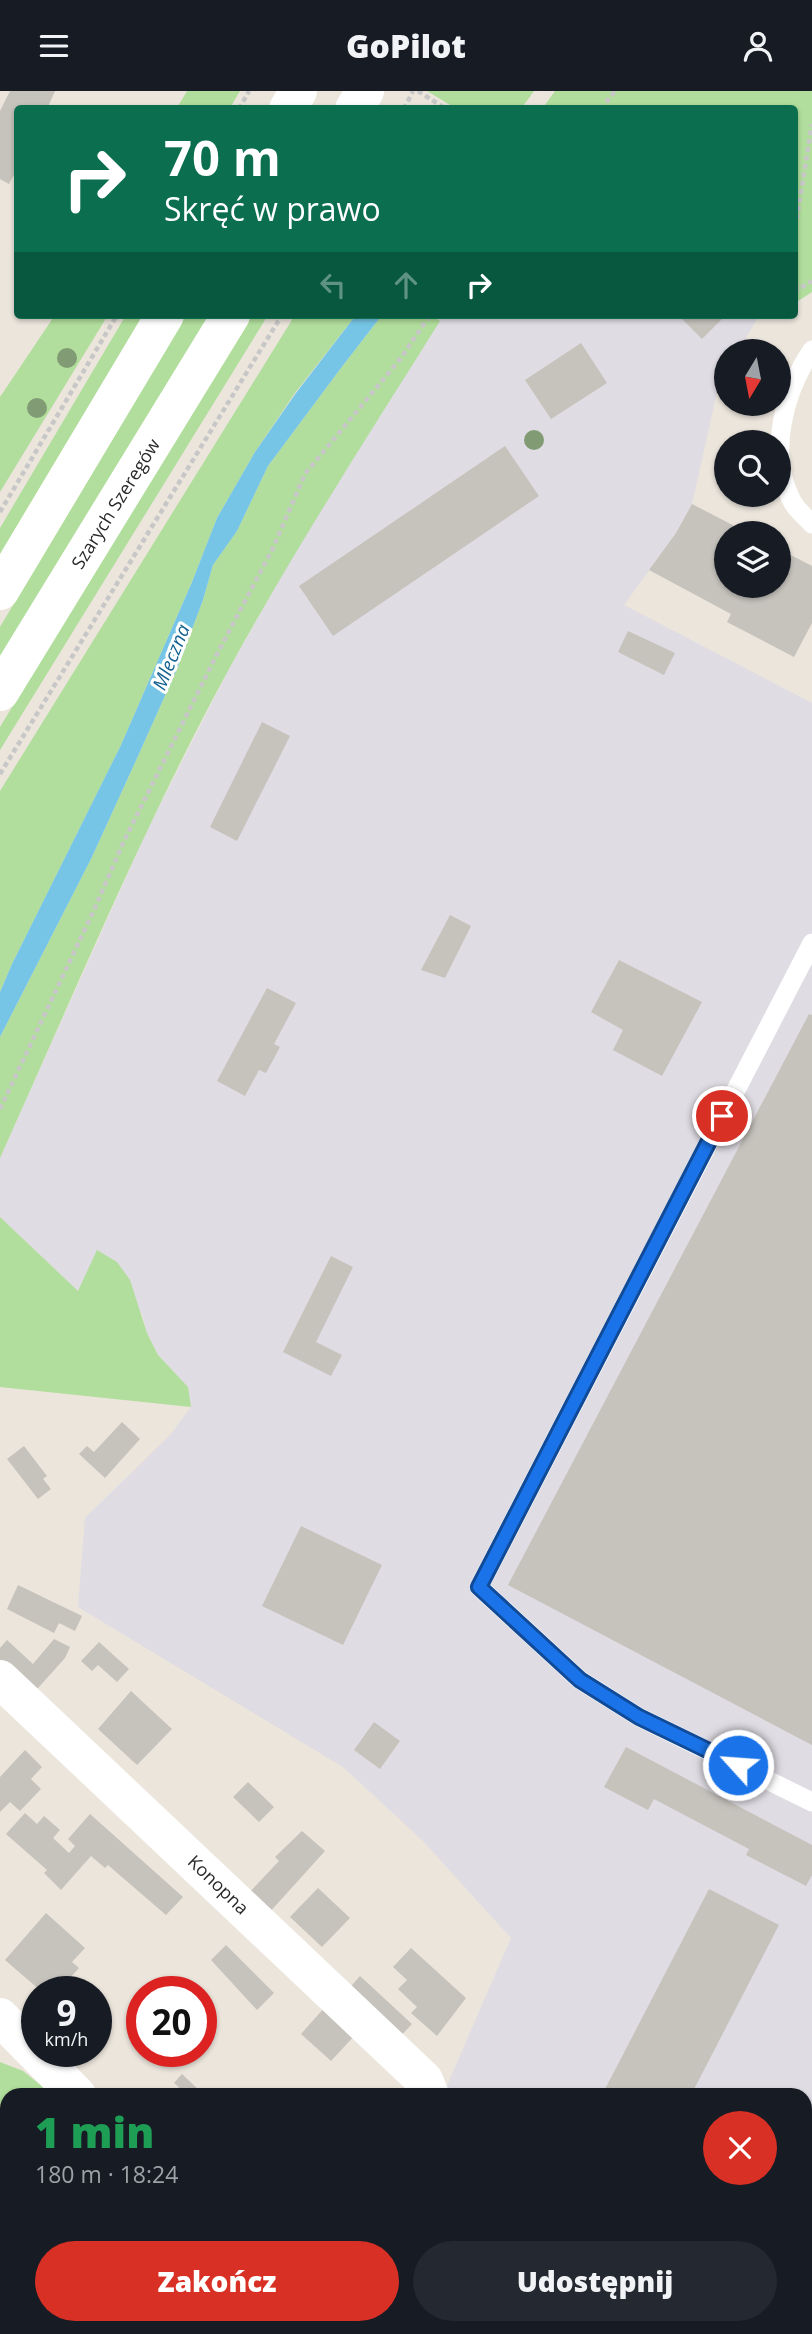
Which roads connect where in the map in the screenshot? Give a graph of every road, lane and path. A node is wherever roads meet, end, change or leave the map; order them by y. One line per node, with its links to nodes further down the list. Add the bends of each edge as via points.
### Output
1 (416, 91): 3 (path)
2 (615, 91): 4 (path)
3 (439, 105)
4 (604, 105)
5 (812, 124): 6 (path)
6 (798, 211)
7 (115, 319): 13 (path)
8 (163, 319): 15 (main road)
9 (229, 319): 16 (main road, Szarych Szeregów)
10 (279, 319): 17 (path)
11 (427, 319): 19 (path, via 401,358 305,474 273,548 124,841)
12 (812, 350): 14 (lane, via 788,394 781,456 782,479 792,502)
13 (0, 512)
14 (812, 524)
15 (0, 591)
16 (0, 692)
17 (0, 774)
18 (812, 943): 21 (lane, via 479,1587 580,1680 639,1717)
19 (0, 1109)
20 (0, 1679): 24 (main road, Konopna, via 424,2080)
21 (812, 1802)
22 (0, 2017): 23 (main road)
23 (70, 2088)
24 (427, 2088)

